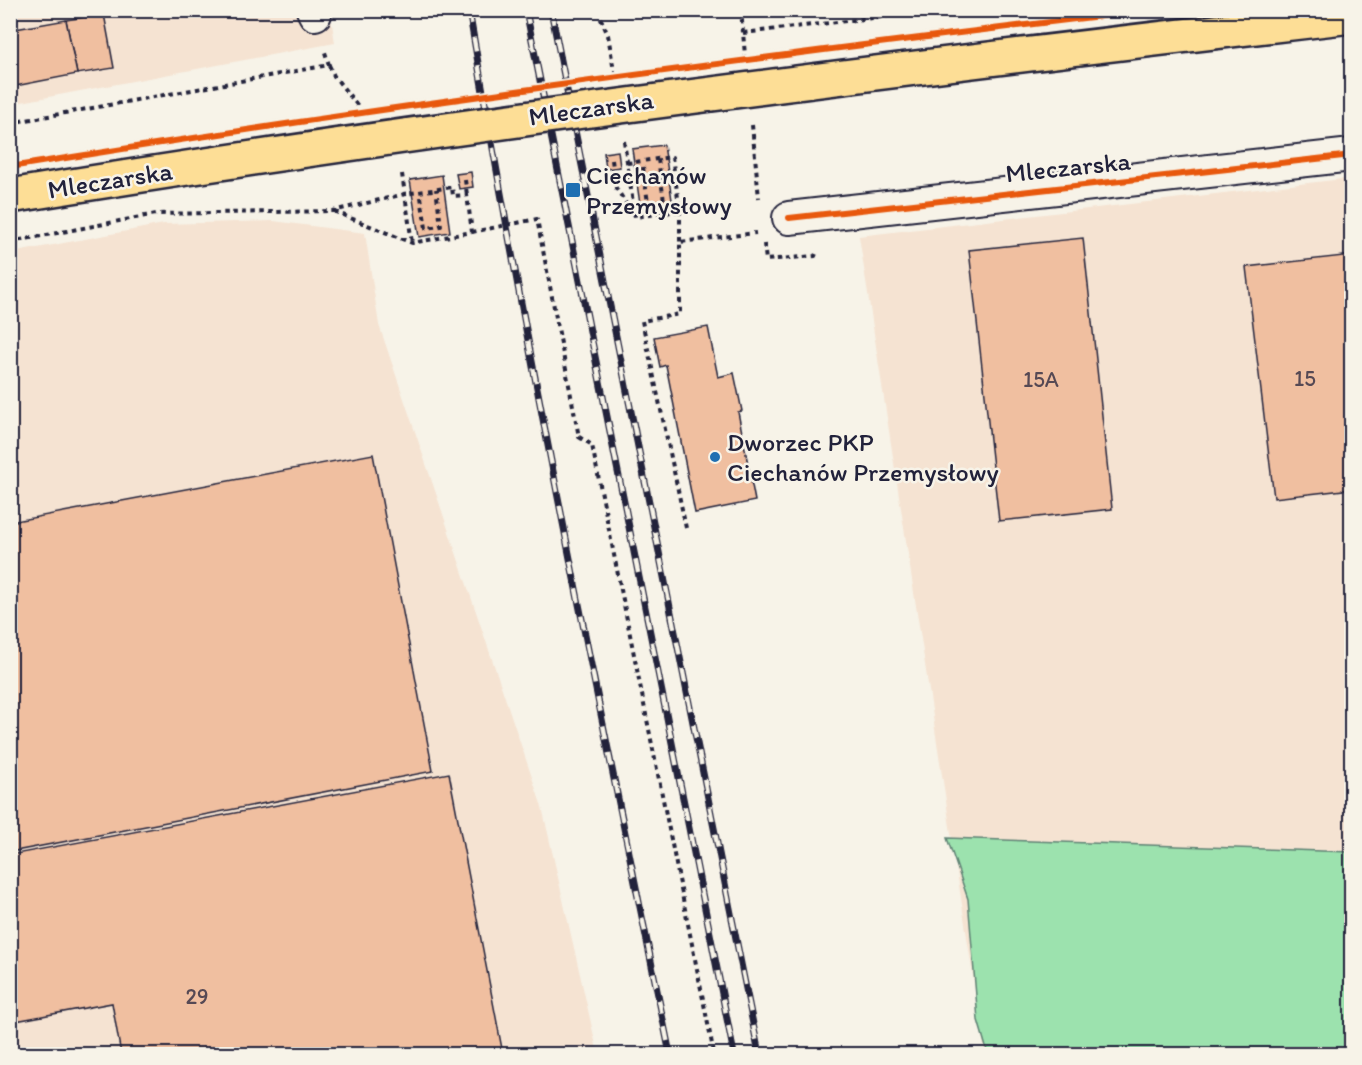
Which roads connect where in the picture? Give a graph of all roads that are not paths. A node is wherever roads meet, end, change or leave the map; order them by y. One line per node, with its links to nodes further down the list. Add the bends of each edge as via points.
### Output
1 (1352, 16): 3 (main road, Mleczarska, bridge, via 611,105)
2 (1352, 155): 4 (street, Mleczarska)
3 (10, 196)
4 (776, 225)

